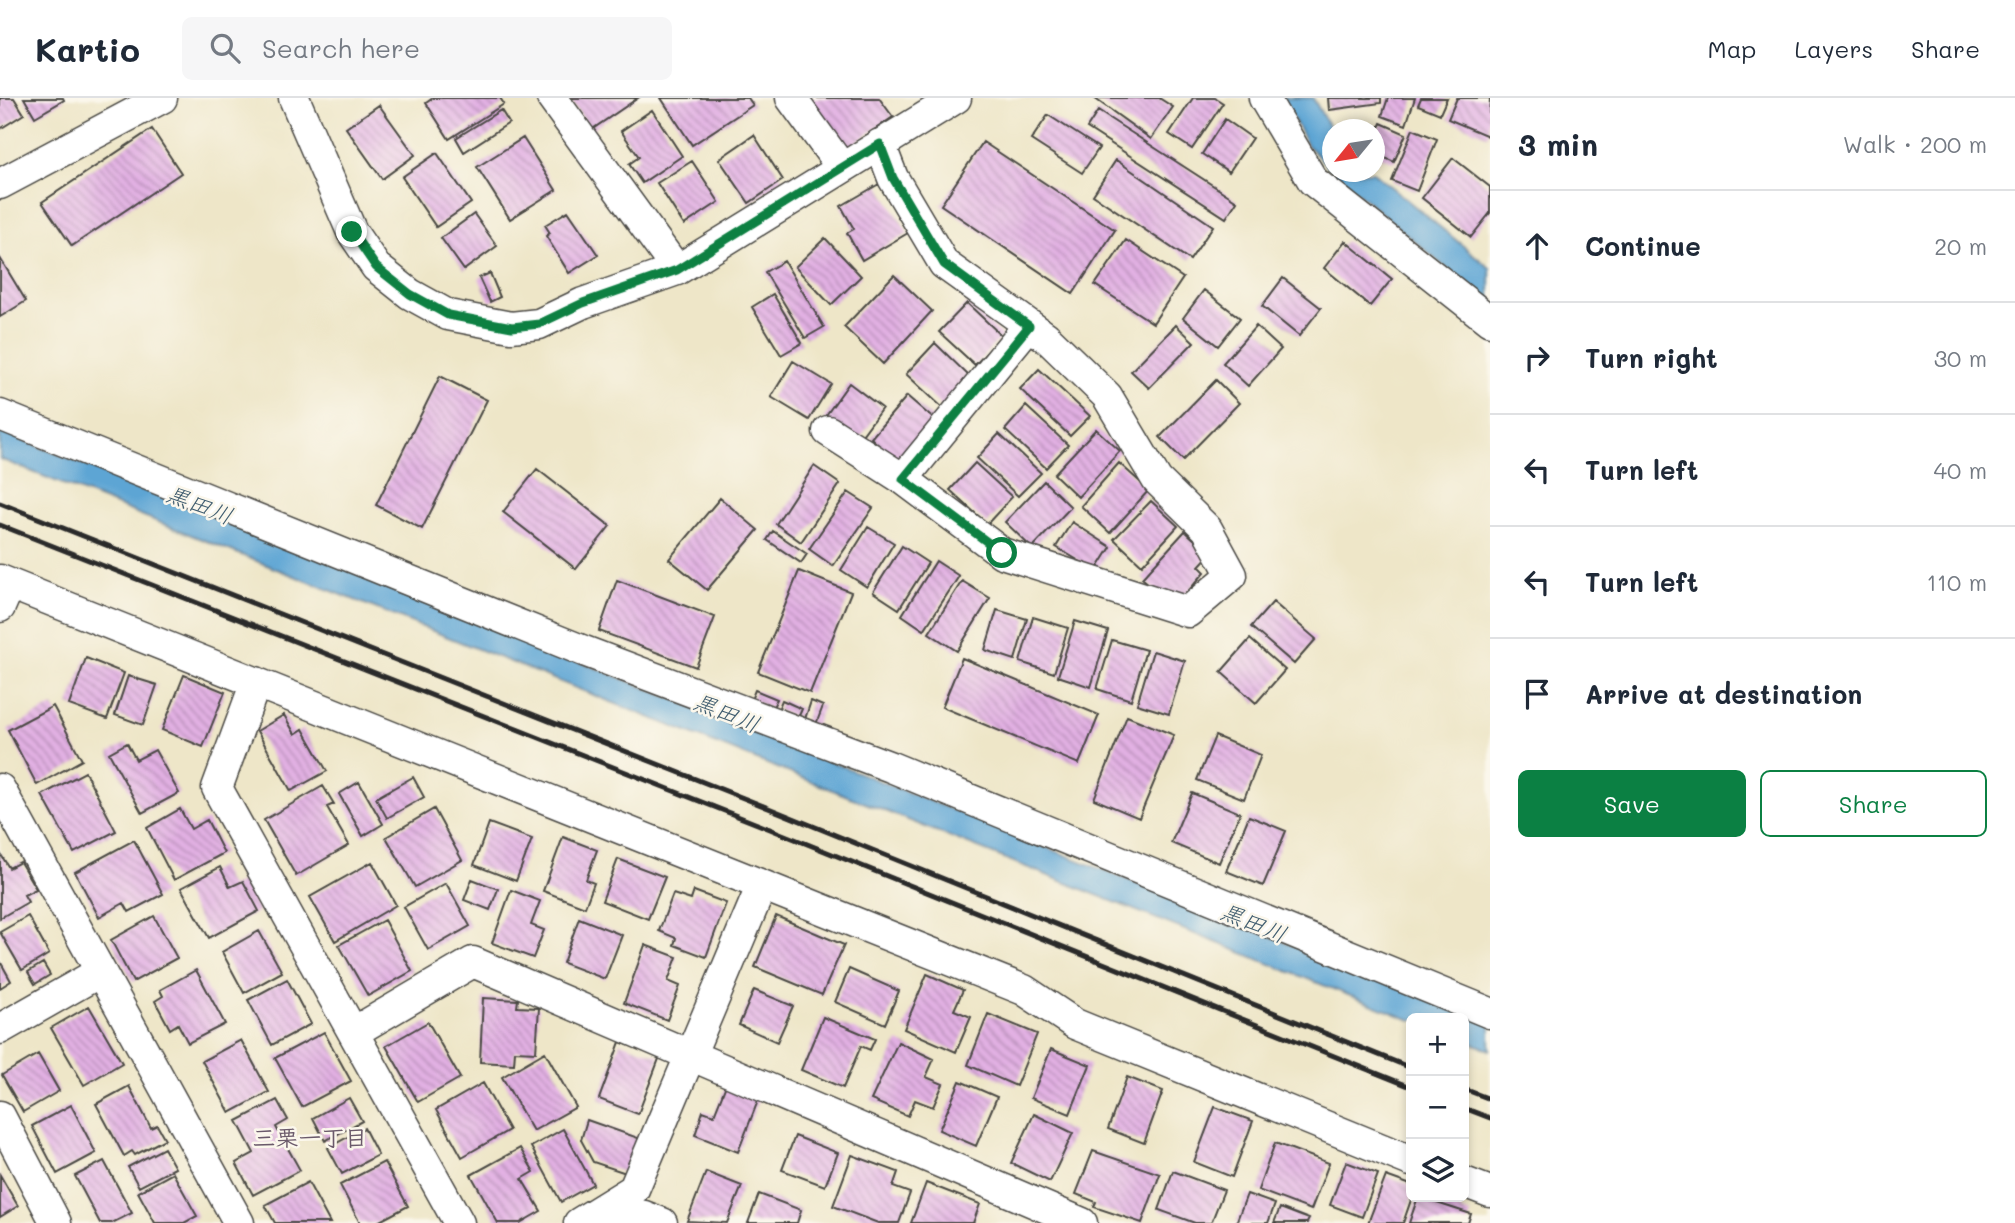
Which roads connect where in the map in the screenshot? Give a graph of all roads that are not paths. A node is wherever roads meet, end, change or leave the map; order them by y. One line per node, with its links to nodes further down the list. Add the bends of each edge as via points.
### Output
1 (162, 98): 9 (street)
2 (294, 98): 10 (street, via 352,232 376,267 410,294 448,315 512,327 539,324 583,303)
3 (552, 98): 10 (street)
4 (791, 98): 8 (street)
5 (956, 98): 7 (street)
6 (1264, 98): 11 (street, via 1313,181)
7 (880, 144): 8 (street); 12 (street, via 893,178 944,264)
8 (842, 168): 10 (street)
9 (0, 184)
10 (677, 270)
11 (1490, 321)
12 (1029, 326): 15 (street); 15 (street, via 1107,396 1157,480 1208,529 1233,575 1188,612 1002,553)
13 (0, 415): 21 (street, via 584,651 891,767)
14 (828, 431): 15 (street)
15 (903, 479)
16 (3, 590): 17 (street)
17 (256, 682): 19 (street); 23 (street, via 217,788)
18 (0, 789): 20 (street)
19 (762, 885): 24 (street); 26 (street, via 1024,990 1075,1024)
20 (100, 972): 22 (street); 31 (street)
21 (1490, 1013)
22 (0, 1029)
23 (354, 1032): 24 (street, via 474,962); 32 (street)
24 (691, 1054): 29 (street, via 634,1189); 35 (street)
25 (0, 1116): 30 (street)
26 (1406, 1159)
27 (1469, 1184): 28 (street)
28 (1490, 1192)
29 (608, 1216): 33 (street); 34 (street, via 644,1216)
30 (56, 1223)
31 (239, 1223)
32 (459, 1223)
33 (579, 1223)
34 (662, 1223)
35 (1082, 1223)

